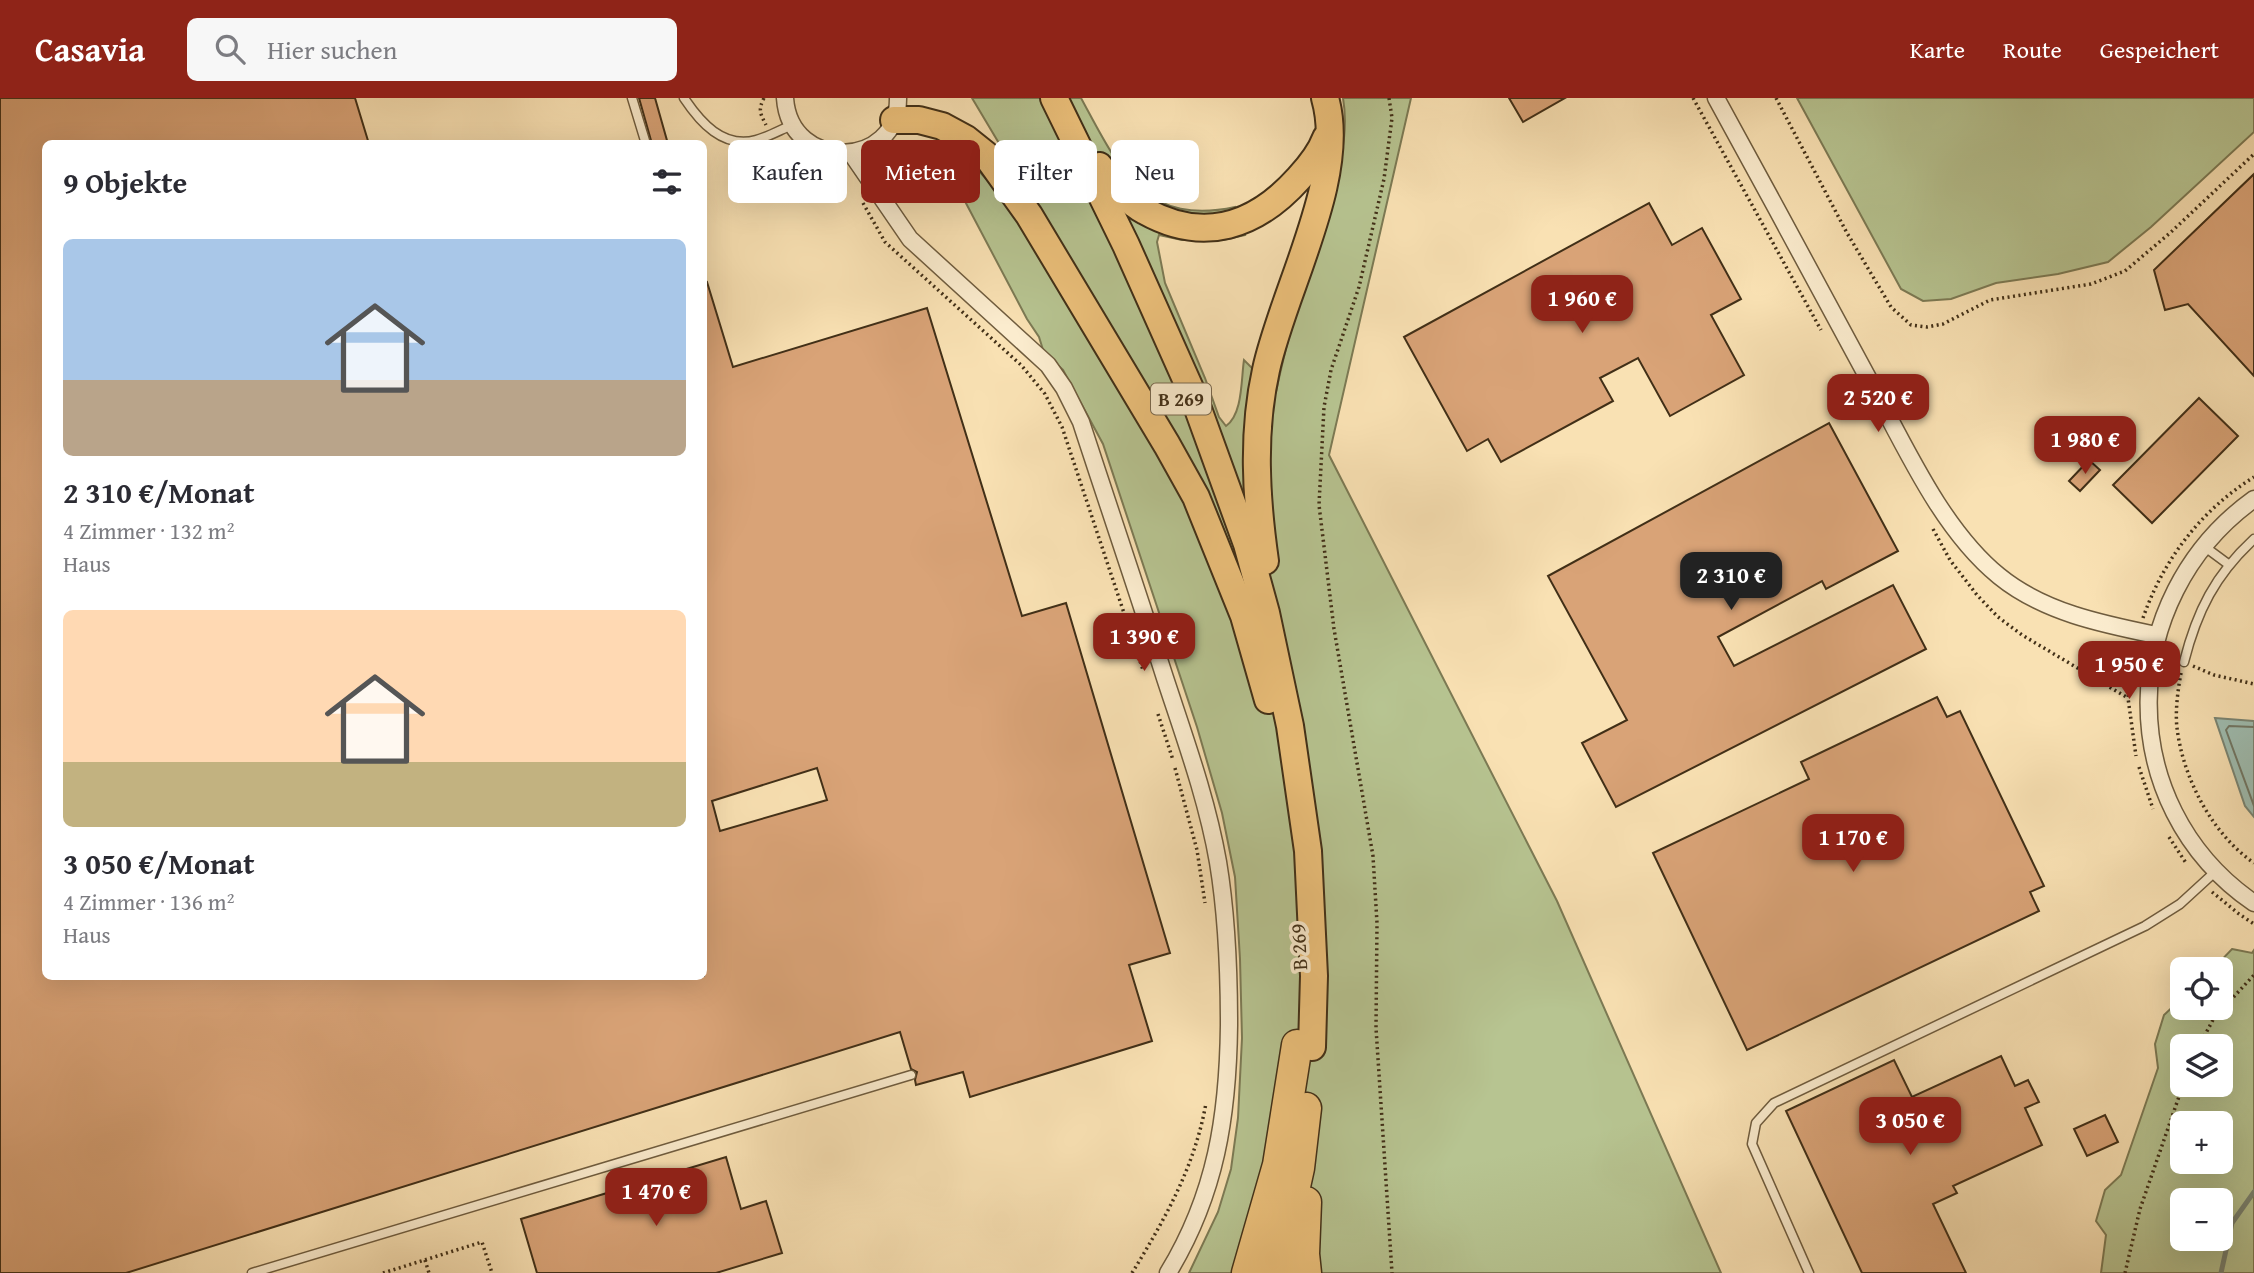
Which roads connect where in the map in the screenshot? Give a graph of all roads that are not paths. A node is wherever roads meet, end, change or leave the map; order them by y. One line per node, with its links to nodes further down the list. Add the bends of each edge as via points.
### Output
1 (632, 98): 10 (lane)
2 (684, 98): 8 (lane, via 717,136 740,143)
3 (785, 98): 8 (street)
4 (1325, 98): 9 (main road)
5 (1716, 98): 16 (street, via 1915,463 1968,548 2040,604)
6 (1052, 102): 9 (main road, via 1121,192 1144,211 1193,226 1218,228 1241,223 1283,197 1310,166); 18 (main road, B 269 / B 269, via 1181,397 1233,544)
7 (896, 109): 11 (street, via 887,132 877,142); 18 (main road, via 942,126 986,155 1028,215 1196,497)
8 (792, 125): 11 (street, via 824,151)
9 (1331, 127): 18 (main road, via 1322,195 1265,372 1257,443 1256,484)
10 (645, 140)
11 (851, 153): 24 (street, via 910,239 1048,365 1072,401 1192,760 1217,860 1226,921 1229,1049 1213,1170 1188,1240)
12 (2254, 499): 14 (street)
13 (2254, 539): 15 (lane)
14 (2203, 545): 15 (lane); 16 (street, via 2168,603)
15 (2228, 564): 17 (lane, via 2193,627)
16 (2157, 635): 19 (street, via 2149,671 2151,742 2174,810)
17 (2184, 662)
18 (1282, 721): 21 (main road, B 269 / B 269)
19 (2216, 871): 20 (street); 29 (lane, via 2180,904 2145,926 1774,1103 1756,1123 1752,1144)
20 (2254, 903)
21 (1305, 1046): 25 (highway); 26 (highway); 27 (highway, via 1299,1168); 28 (highway, via 1311,1125)
22 (911, 1075): 23 (lane)
23 (252, 1273)
24 (1168, 1273)
25 (1247, 1273)
26 (1262, 1273)
27 (1276, 1273)
28 (1306, 1273)
29 (1809, 1273)

